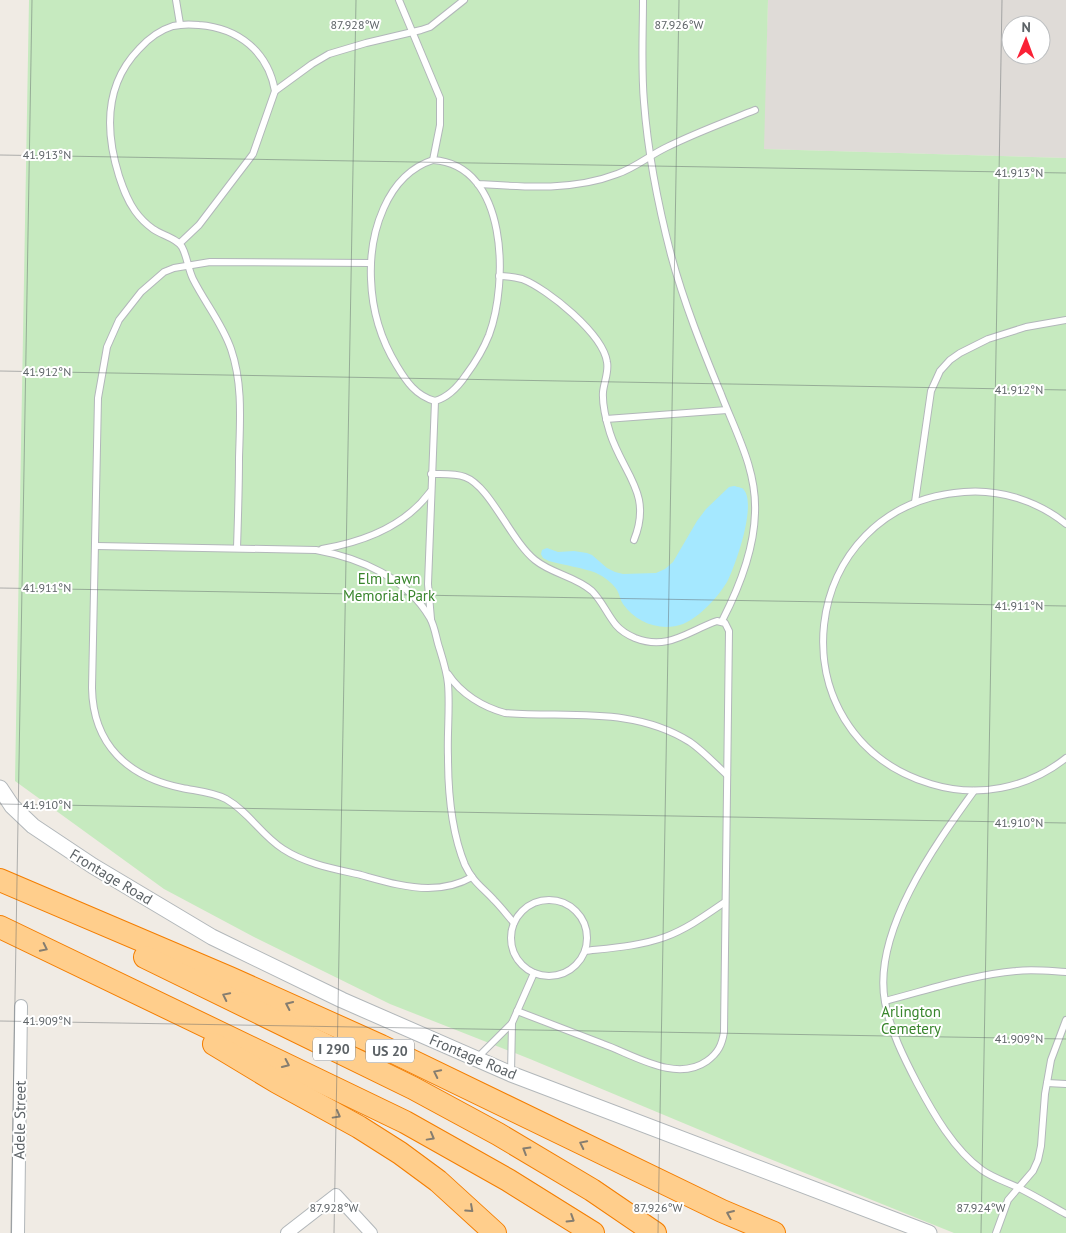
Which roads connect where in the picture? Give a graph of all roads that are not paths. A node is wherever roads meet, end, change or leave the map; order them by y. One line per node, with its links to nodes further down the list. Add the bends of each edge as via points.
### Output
1 (176, 0): 5 (lane)
2 (400, 0): 6 (lane)
3 (464, 0): 6 (lane, via 430,27)
4 (643, 0): 9 (lane, via 642,78)
5 (180, 24): 7 (lane, via 208,25 244,39 268,68); 12 (lane, via 146,40 126,64 114,92 109,124 115,162 134,210 153,229)
6 (412, 32): 7 (lane, via 329,54); 10 (lane, via 440,98 440,125)
7 (275, 92): 12 (lane, via 253,154 199,225)
8 (754, 110): 9 (lane, via 668,146)
9 (651, 157): 11 (lane, via 616,175 563,186); 18 (lane, via 662,219 680,284)
10 (433, 160): 11 (lane, via 442,160 459,168); 13 (lane, via 418,166 393,190 377,227)
11 (478, 184): 15 (lane, via 495,219)
12 (180, 244): 14 (lane)
13 (371, 263): 14 (lane, via 210,262); 17 (lane, via 374,307 387,349 418,393)
14 (187, 265): 25 (lane, via 164,272 141,292 120,320 107,347 98,398); 26 (lane, via 223,330 238,377 241,408)
15 (499, 276): 17 (lane, via 494,314 481,354 458,387 442,399); 19 (lane, via 514,277 534,286 578,318 600,344 608,363 603,392)
16 (1066, 320): 22 (lane, via 1026,327 988,339 960,352 940,372 931,391)
17 (435, 400): 20 (lane)
18 (727, 410): 19 (lane); 29 (lane, via 750,469 756,513 743,576)
19 (606, 419): 24 (lane, via 640,500 641,512)
20 (431, 474): 21 (lane); 29 (lane, via 453,474 470,479 485,494 527,553 543,566 586,587 616,625 630,636 648,642 671,641)
21 (431, 491): 27 (lane, via 396,523 359,540); 28 (lane, via 428,584)
22 (915, 502): 23 (lane, via 945,493 986,492 1039,506); 34 (lane, via 886,518 863,538 833,585 824,615 822,649 828,685 844,720 866,747 890,766 939,786)
23 (1066, 524)
24 (634, 540)
25 (96, 546): 26 (lane); 35 (lane, via 92,700 100,730 123,761 150,779 229,801 272,842 315,864 427,888 456,885)
26 (237, 548): 27 (lane)
27 (316, 550): 28 (lane, via 359,561 394,580 419,602)
28 (431, 620): 30 (lane)
29 (722, 621): 32 (lane, via 729,631)
30 (446, 671): 32 (lane, via 454,684 465,692 491,709 505,713 614,716 657,726 691,742); 35 (lane, via 450,805 459,847)
31 (1066, 758): 34 (lane, via 1038,776 1011,786)
32 (727, 775): 38 (lane)
33 (0, 788): 50 (street, Frontage Road, via 12,806 47,836 212,937 342,1000)
34 (974, 791): 45 (lane, via 928,858 897,922 885,964)
35 (472, 877): 39 (lane)
36 (0, 880): 62 (highway, US 20, one-way to 36, via 704,1203 380,1046)
37 (0, 887): 61 (highway, I 290, one-way to 37, via 592,1190 413,1088)
38 (725, 902): 41 (lane, via 699,920 666,936); 47 (lane, via 724,1032 718,1051 703,1064 682,1069 661,1066)
39 (514, 923): 41 (lane, via 521,911 535,902 551,899 566,903 583,919 587,935); 43 (lane, via 512,949 522,965)
40 (0, 926): 44 (highway, I 290, one-way to 44)
41 (585, 951): 43 (lane, via 578,963 566,972 551,976)
42 (1066, 972): 45 (lane, via 993,974)
43 (534, 973): 47 (lane)
44 (100, 975): 59 (highway, one-way to 59, via 400,1153 438,1181); 60 (highway, I 290, one-way to 60, via 405,1122)
45 (885, 1001): 54 (lane, via 908,1064 953,1140 982,1170)
46 (21, 1006): 56 (street, Adele Street)
47 (518, 1011): 49 (lane)
48 (1066, 1020): 52 (lane, via 1051,1060)
49 (512, 1023): 50 (lane); 51 (lane)
50 (476, 1059): 51 (street, Frontage Road)
51 (511, 1074): 63 (street, Frontage Road)
52 (1047, 1083): 53 (lane); 54 (lane, via 1038,1160)
53 (1066, 1084)
54 (1018, 1188): 55 (lane); 64 (lane, via 1008,1200)
55 (1066, 1214)
56 (18, 1233)
57 (287, 1233): 58 (street, via 336,1195)
58 (371, 1233)
59 (495, 1233)
60 (593, 1233)
61 (656, 1233)
62 (774, 1233)
63 (929, 1233)
64 (996, 1233)

